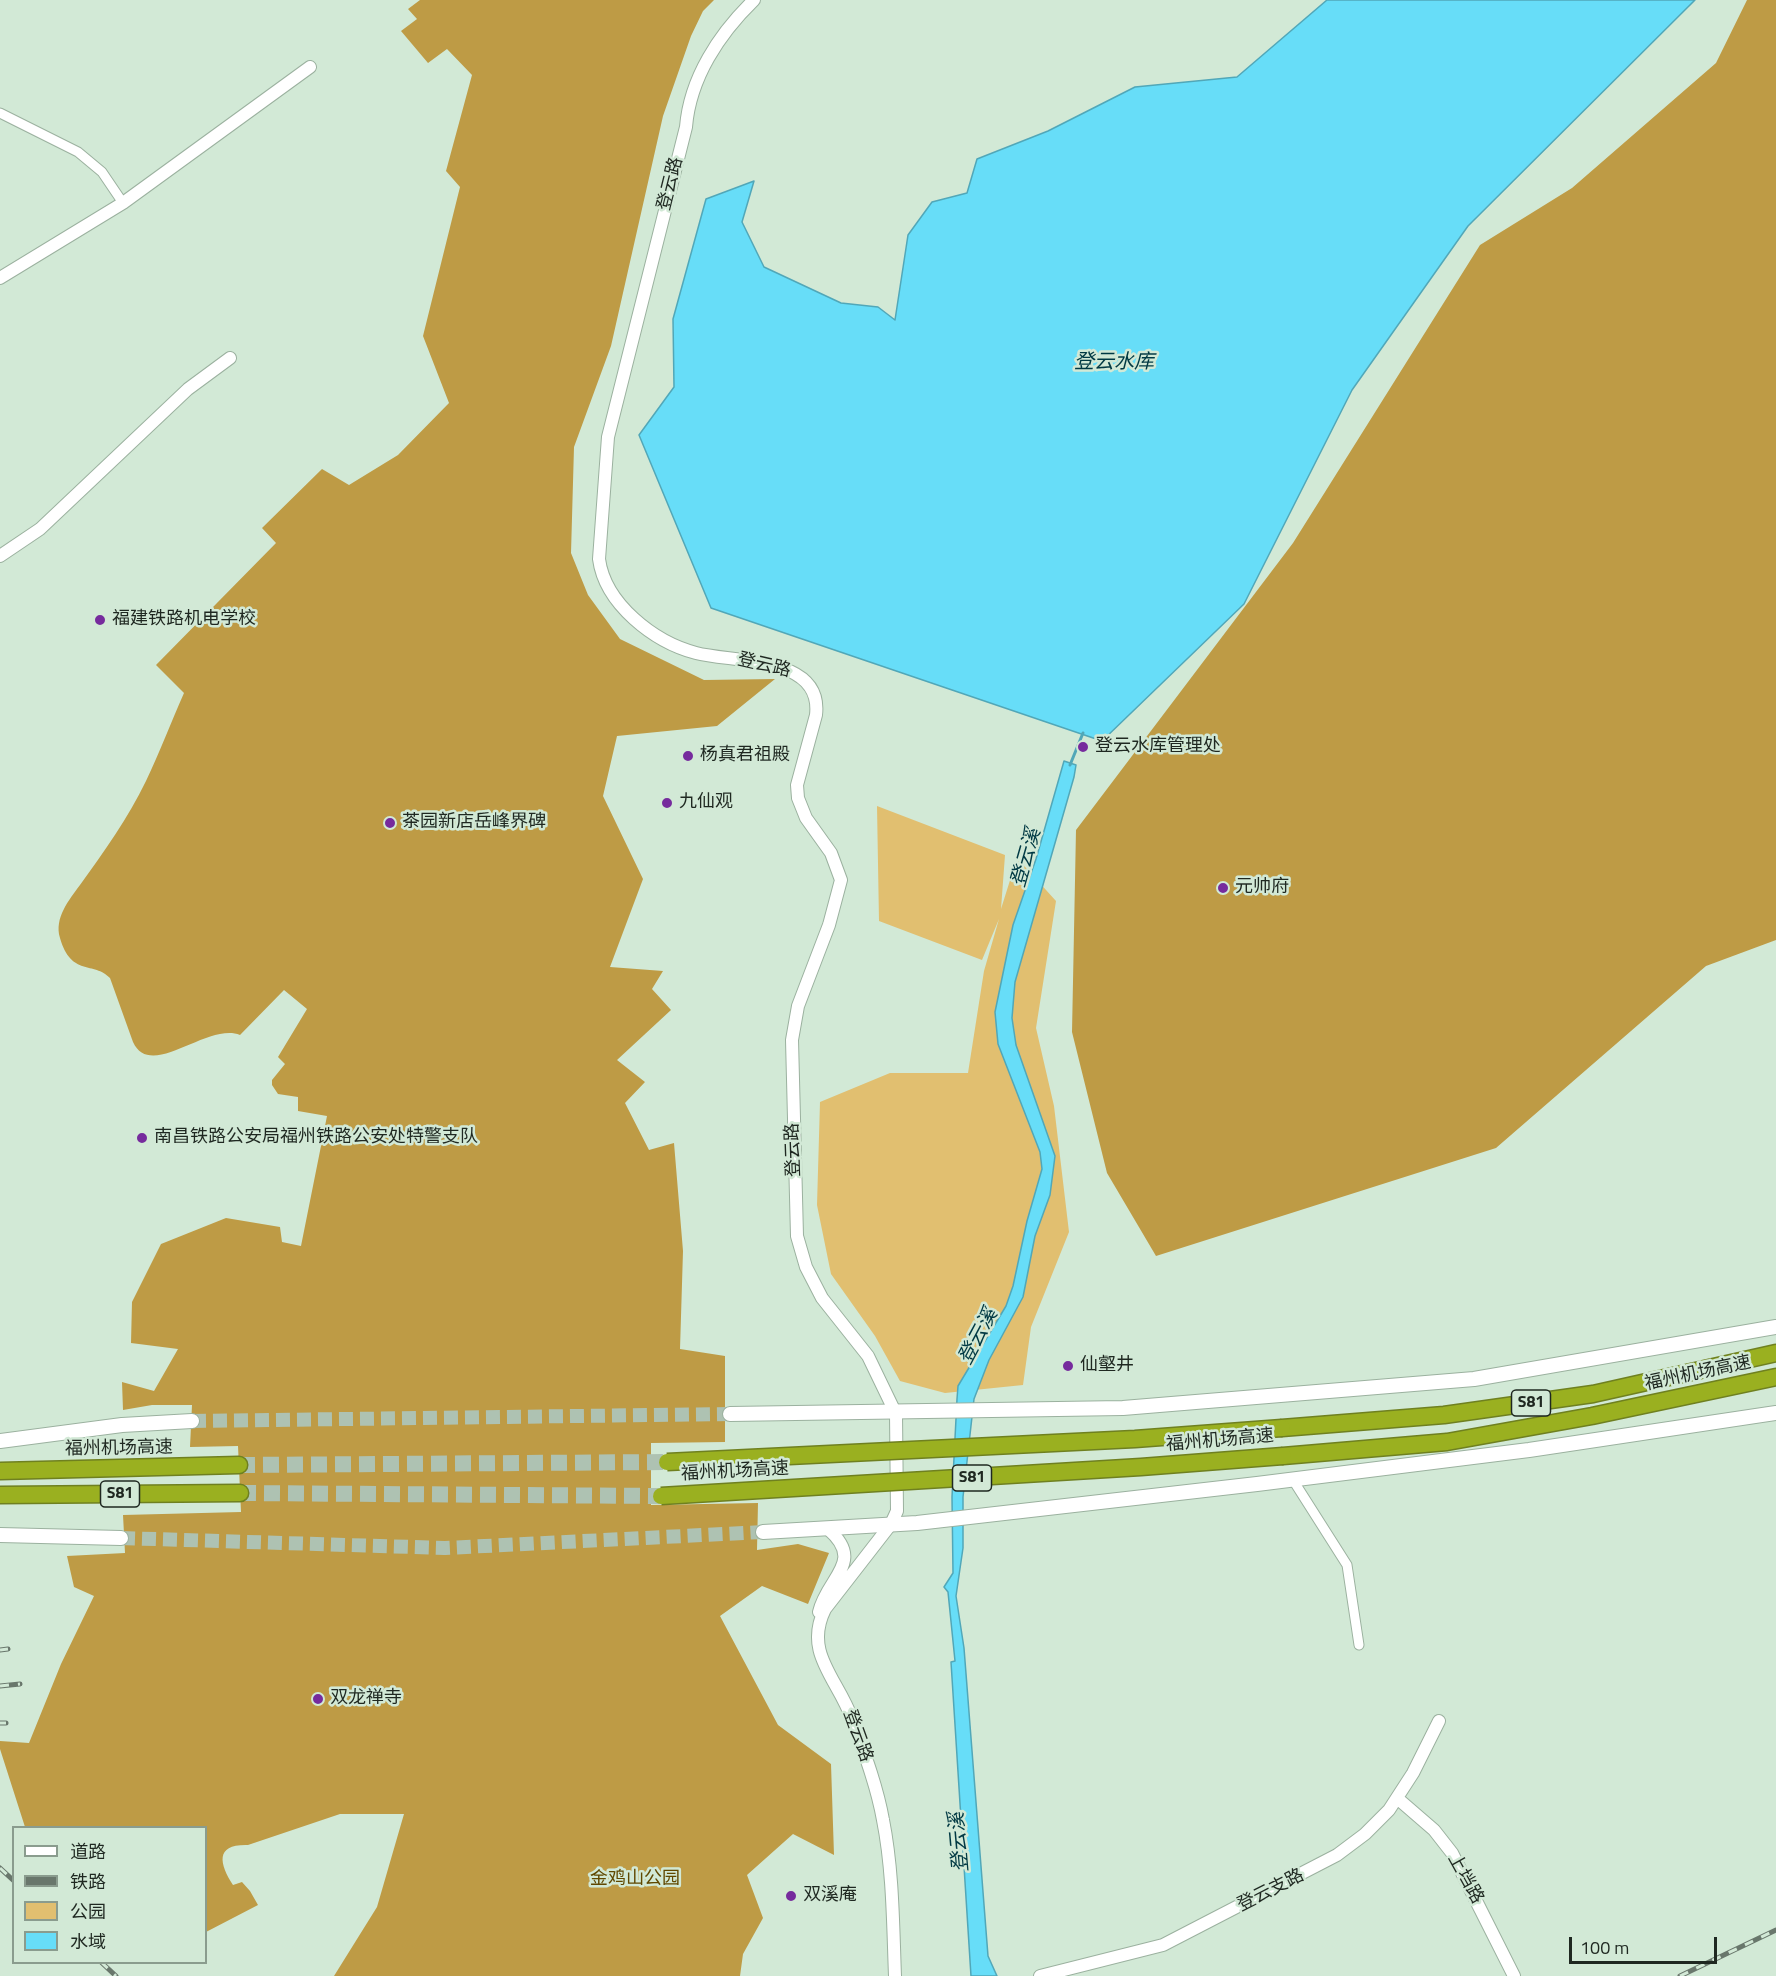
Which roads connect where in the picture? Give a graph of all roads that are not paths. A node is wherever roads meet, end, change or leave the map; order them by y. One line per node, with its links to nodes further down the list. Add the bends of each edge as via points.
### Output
1 (754, 0): 13 (street, 登云路, via 716,44 688,103 686,127 608,437 599,559 614,595 636,620 658,636 696,653 789,669 805,680 814,696 816,715 797,785 798,798 806,818 831,853 841,880 829,925 798,1006 792,1040 797,1236 806,1267 822,1298 868,1356)
2 (310, 67): 4 (street)
3 (0, 113): 4 (street, via 78,152 102,172)
4 (123, 203): 5 (street)
5 (0, 278)
6 (230, 358): 7 (street, via 188,389 40,529)
7 (0, 556)
8 (1776, 1327): 13 (main road, via 1474,1379 1124,1408)
9 (1776, 1353): 16 (highway, 福州机场高速 / S81, bridge, via 1593,1394 1444,1415 1135,1439)
10 (1776, 1377): 22 (highway, 福州机场高速 / S81, bridge, via 1447,1442 1141,1467)
11 (1776, 1413): 19 (main road)
12 (730, 1414): 13 (main road)
13 (896, 1414): 23 (street, 登云路, via 899,1503)
14 (192, 1421): 15 (main road, via 122,1425)
15 (0, 1441)
16 (667, 1462)
17 (239, 1466): 18 (highway, 福州机场高速 / S81)
18 (0, 1471)
19 (1293, 1480): 23 (main road); 30 (street, via 1347,1565)
20 (240, 1493): 21 (highway, S81)
21 (0, 1495)
22 (661, 1496)
23 (891, 1524): 24 (main road); 28 (street, via 868,1546); 29 (street, 登云路, via 825,1609)
24 (828, 1529): 25 (main road); 28 (street, via 841,1542 846,1555)
25 (764, 1532)
26 (0, 1535): 27 (main road)
27 (121, 1538)
28 (820, 1609): 29 (street)
29 (817, 1625): 33 (street, 登云路, via 820,1654 852,1717 883,1820)
30 (1359, 1645)
31 (1439, 1721): 32 (street, 登云支路)
32 (1397, 1798): 34 (street, 登云支路, via 1377,1823 1337,1855 1174,1940 1138,1953); 35 (street, 上垱路, via 1434,1830 1452,1853)
33 (895, 1976)
34 (1040, 1976)
35 (1514, 1976)

